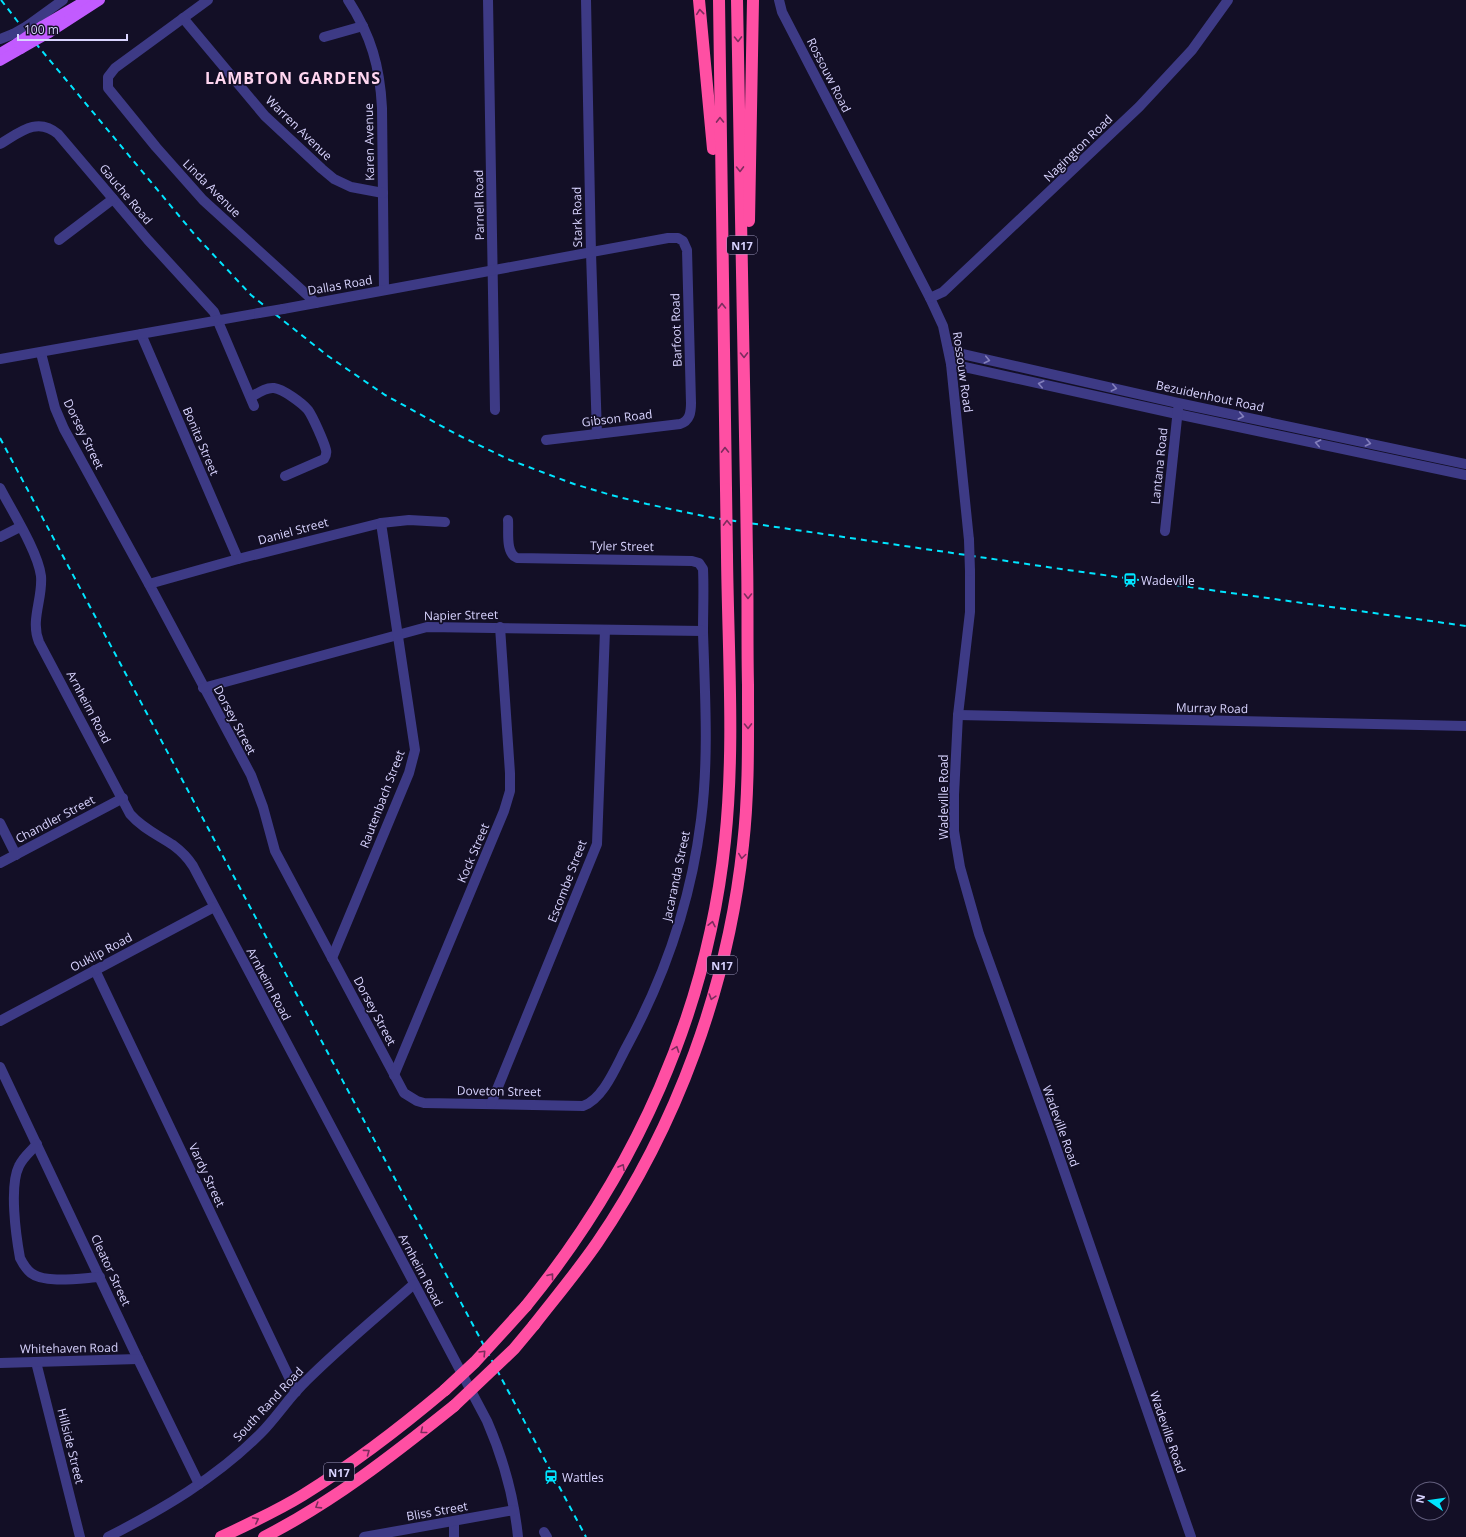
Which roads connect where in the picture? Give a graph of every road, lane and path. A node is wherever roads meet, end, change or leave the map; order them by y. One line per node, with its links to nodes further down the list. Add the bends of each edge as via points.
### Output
1 (63, 0): 19 (street, bridge, via 27,26)
2 (86, 0): 16 (main road)
3 (100, 0): 16 (main road)
4 (208, 0): 14 (street)
5 (348, 0): 15 (street, Karen Avenue)
6 (488, 0): 29 (street, Parnell Road)
7 (586, 0): 28 (street, Stark Road)
8 (699, 0): 23 (highway, one-way to 8, via 712,142)
9 (719, 0): 23 (highway, N17, one-way to 9)
10 (737, 0): 34 (highway, N17, one-way to 34)
11 (753, 0): 34 (highway, via 749,247)
12 (779, 0): 31 (street, Rossouw Road, via 782,12)
13 (1228, 0): 31 (street, Nagington Road, via 1192,50 1139,107 944,292)
14 (183, 18): 24 (street, Warren Avenue, via 265,116 322,169 351,188); 32 (street, Linda Avenue, via 115,68 108,77 108,88 182,178)
15 (363, 26): 17 (street); 24 (street, Karen Avenue, via 376,59 380,84)
16 (46, 30): 19 (main road, bridge)
17 (324, 37)
18 (0, 39): 19 (street)
19 (17, 42): 20 (main road); 21 (main road)
20 (0, 52)
21 (0, 61)
22 (0, 144): 25 (street, Gauche Road, via 29,128 39,125 48,127 58,134)
23 (720, 190): 96 (highway, N17, one-way to 23, bridge, via 302,1496 346,1467 396,1430 475,1362 554,1273 581,1233 636,1140 675,1052 704,958 717,900 728,799 731,738)
24 (383, 193): 30 (street, Karen Avenue)
25 (113, 199): 26 (street); 33 (street, Gauche Road, via 209,305)
26 (59, 240)
27 (683, 241): 28 (street, Dallas Road, via 668,238); 45 (street, Barfoot Road, via 687,250 691,403)
28 (591, 253): 29 (street, Dallas Road); 48 (street, Stark Road)
29 (493, 271): 30 (street, Dallas Road); 43 (street, Parnell Road)
30 (384, 290): 32 (street, Dallas Road)
31 (930, 298): 36 (street, Rossouw Road, via 943,326)
32 (316, 303): 33 (street, Dallas Road, bridge)
33 (217, 320): 35 (street, Dallas Road); 54 (street, Gauche Road, via 252,401 264,390 274,388 290,396 311,415 325,447 324,459)
34 (743, 331): 97 (highway, N17, one-way to 97, bridge, via 747,557 747,795 743,845 723,961 693,1055 653,1147 628,1194 597,1243 514,1348 454,1406 408,1443 356,1481)
35 (141, 334): 37 (street, Dallas Road); 62 (street, Bonita Street)
36 (949, 351): 39 (street, Rossouw Road); 40 (street, Bezuidenhout Road, one-way to 40)
37 (41, 353): 38 (street, Dallas Road); 63 (street, Dorsey Street, via 59,419)
38 (0, 359)
39 (951, 364): 41 (street, Bezuidenhout Road, one-way to 39); 69 (street, Rossouw Road, bridge, via 970,572 970,612)
40 (1061, 376): 41 (street); 42 (street, Bezuidenhout Road, one-way to 42)
41 (1059, 388): 44 (street, Bezuidenhout Road)
42 (1178, 403): 44 (street, Lantana Road); 46 (street, Bezuidenhout Road, one-way to 46)
43 (496, 410)
44 (1177, 414): 47 (street, Bezuidenhout Road); 60 (street, Lantana Road)
45 (688, 418): 48 (street, Gibson Road, via 680,424)
46 (1260, 420): 47 (street); 50 (street, Bezuidenhout Road, one-way to 50)
47 (1258, 431): 51 (street, Bezuidenhout Road, one-way to 47)
48 (597, 434): 49 (street, Gibson Road)
49 (546, 440)
50 (1419, 454): 51 (street); 52 (street, Bezuidenhout Road)
51 (1416, 464): 53 (street, Bezuidenhout Road)
52 (1466, 464)
53 (1466, 475)
54 (285, 476)
55 (0, 488): 59 (street, Arnheim Road)
56 (508, 520): 66 (street, Tyler Street, via 510,552 517,558 699,563 703,569)
57 (445, 522): 58 (street, Daniel Street, via 409,520)
58 (381, 523): 62 (street, Daniel Street); 67 (street, Rautenbach Street)
59 (20, 527): 61 (street); 71 (street, Arnheim Road, via 36,557 40,571 41,588 35,625 36,636)
60 (1165, 531)
61 (0, 537)
62 (238, 559): 63 (street, Daniel Street)
63 (149, 584): 68 (street, Dorsey Street)
64 (500, 627): 65 (street, Napier Street); 67 (street, Napier Street, via 434,626); 80 (street, Kock Street, via 510,791 504,811)
65 (605, 630): 66 (street, Napier Street); 82 (street, Escombe Street, via 597,844)
66 (703, 631): 83 (street, Jacaranda Street, via 706,746 704,786 690,885 680,922 646,1012 599,1095)
67 (398, 634): 68 (street, Napier Street); 76 (street, Rautenbach Street, via 415,745 414,756)
68 (203, 688): 76 (street, Dorsey Street, via 250,775 261,800 275,851)
69 (958, 715): 70 (street, Murray Road); 101 (street, Wadeville Road, via 954,831 960,867 979,934 1052,1136)
70 (1466, 726)
71 (122, 798): 73 (street, Chandler Street); 75 (street, Arnheim Road, via 135,820 174,845 188,858)
72 (0, 823): 73 (street)
73 (16, 855): 74 (street, Chandler Street)
74 (0, 863)
75 (214, 908): 77 (street, Ouklip Road); 86 (street, Arnheim Road)
76 (332, 958): 80 (street, Dorsey Street)
77 (95, 970): 78 (street, Ouklip Road); 90 (street, Vardy Street)
78 (0, 1021)
79 (0, 1067): 84 (street, Cleator Street)
80 (394, 1075): 81 (street, Dorsey Street)
81 (410, 1097): 82 (street, Doveton Street, via 424,1103)
82 (491, 1104): 83 (street, Doveton Street)
83 (589, 1104)
84 (37, 1144): 85 (street, Cleator Street); 85 (street, via 19,1166 14,1186 20,1258 32,1274 44,1279)
85 (100, 1277): 87 (street, Cleator Street)
86 (414, 1284): 90 (street, South Rand Road); 92 (street, Arnheim Road, via 487,1421 500,1455)
87 (138, 1360): 88 (street, Whitehaven Road); 91 (street, Cleator Street)
88 (36, 1362): 89 (street, Whitehaven Road); 94 (street, Hillside Street)
89 (0, 1363)
90 (296, 1392): 91 (street, South Rand Road, via 248,1446)
91 (199, 1484): 95 (street, South Rand Road, via 152,1514)
92 (514, 1510): 93 (street, Bliss Street); 100 (street, Arnheim Road)
93 (454, 1521): 98 (street, Bliss Street); 99 (street)
94 (80, 1537)
95 (108, 1537)
96 (221, 1537)
97 (264, 1537)
98 (364, 1537)
99 (454, 1537)
100 (518, 1537)
101 (1190, 1537)

